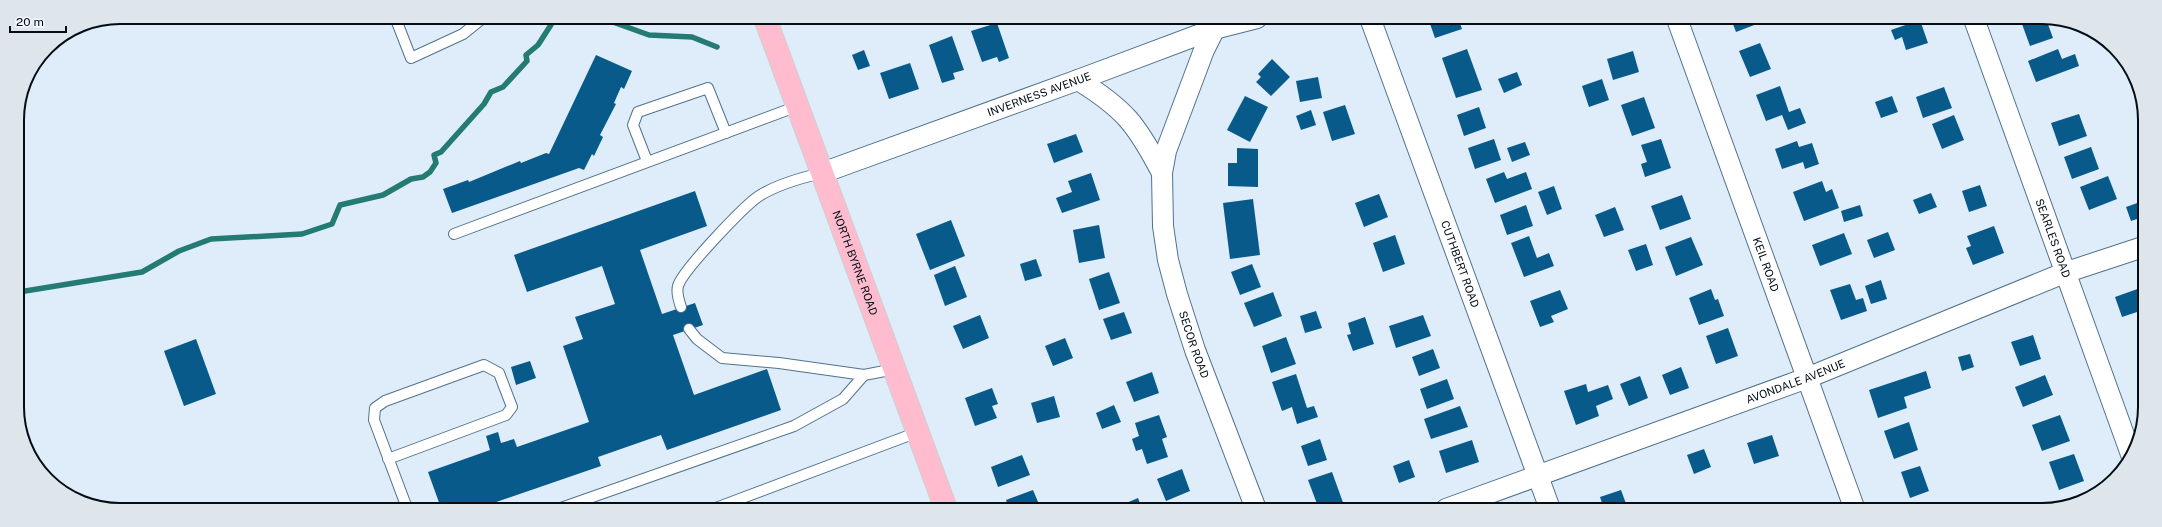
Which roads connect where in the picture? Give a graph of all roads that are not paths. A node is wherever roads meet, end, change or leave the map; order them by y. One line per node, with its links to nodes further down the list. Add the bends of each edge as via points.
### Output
1 (398, 24): 2 (lane, via 411,58 463,34)
2 (475, 24)
3 (767, 24): 9 (main road, NORTH BYRNE ROAD)
4 (1217, 24): 8 (street, INVERNESS AVENUE); 13 (street, SECOR ROAD, via 1172,133)
5 (1372, 24): 25 (street, CUTHBERT ROAD)
6 (1679, 24): 21 (street, KEIL ROAD)
7 (1976, 24): 16 (street, SEARLES ROAD)
8 (1078, 80): 12 (street, INVERNESS AVENUE); 13 (street, SECOR ROAD, via 1104,96 1130,120 1143,136)
9 (798, 106): 10 (lane); 12 (main road, NORTH BYRNE ROAD)
10 (726, 133): 11 (lane); 11 (lane, via 708,88 638,112 633,125)
11 (646, 161): 14 (lane)
12 (822, 173): 17 (lane, via 792,180 760,195 746,205 686,272 678,285 677,293); 19 (main road, NORTH BYRNE ROAD)
13 (1162, 173): 30 (street, SECOR ROAD, via 1163,226 1172,274 1196,350)
14 (454, 234)
15 (2138, 249): 16 (street, AVONDALE AVENUE)
16 (2064, 273): 21 (street, AVONDALE AVENUE); 23 (street, SEARLES ROAD)
17 (681, 307)
18 (689, 329): 20 (lane, via 697,339 722,358 779,362)
19 (895, 369): 20 (lane); 22 (main road, NORTH BYRNE ROAD)
20 (864, 374): 27 (lane, via 842,399 794,426)
21 (1807, 378): 25 (street, AVONDALE AVENUE); 33 (street, KEIL ROAD)
22 (918, 432): 28 (lane); 29 (main road, NORTH BYRNE ROAD)
23 (2129, 448)
24 (388, 459): 24 (lane, via 374,420 375,408 385,401 484,365 499,373 512,407 506,415); 26 (lane)
25 (1538, 476): 31 (street, AVONDALE AVENUE); 32 (street, CUTHBERT ROAD)
26 (405, 503)
27 (575, 503)
28 (726, 503)
29 (944, 503)
30 (1254, 503)
31 (1463, 503)
32 (1548, 503)
33 (1852, 503)

